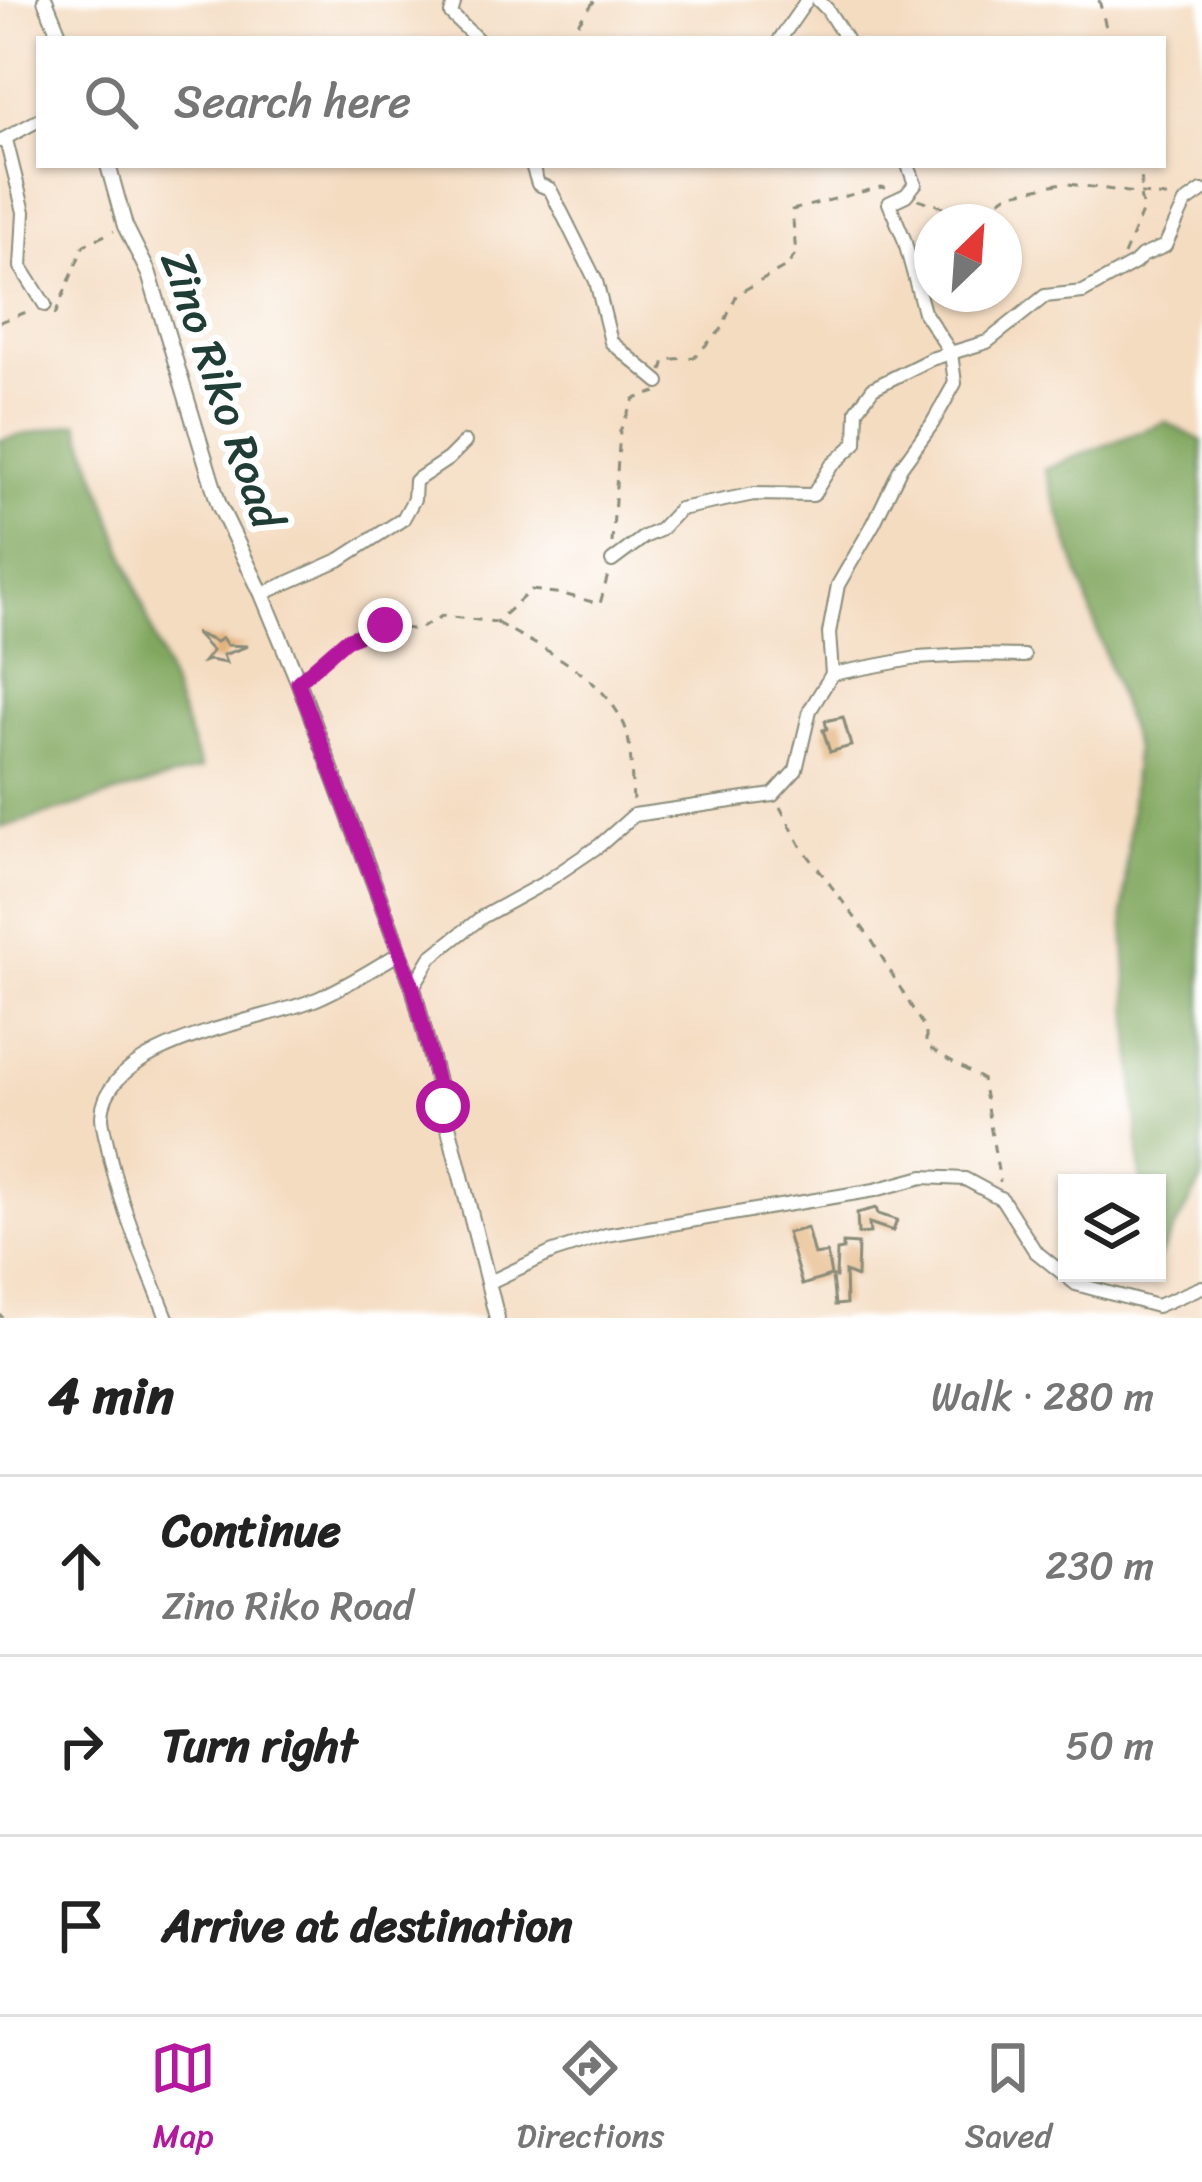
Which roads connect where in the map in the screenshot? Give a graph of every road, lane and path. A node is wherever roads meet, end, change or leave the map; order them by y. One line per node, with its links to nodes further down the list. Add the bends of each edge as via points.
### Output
1 (45, 0): 7 (street)
2 (455, 0): 8 (street, via 451,14)
3 (595, 0): 9 (path)
4 (807, 0): 10 (street)
5 (818, 0): 11 (street)
6 (1099, 0): 12 (path)
7 (60, 36)
8 (474, 36)
9 (571, 36)
10 (782, 36)
11 (844, 36)
12 (1108, 36)
13 (36, 122): 14 (street)
14 (3, 141): 25 (street, via 24,212 21,267)
15 (109, 168): 23 (street, Zino Riko Road)
16 (533, 168): 28 (street, via 596,281 611,342)
17 (909, 168): 20 (street, via 914,184)
18 (1143, 168): 21 (path)
19 (1202, 190): 22 (street)
20 (906, 195): 21 (path, via 975,217 1008,194 1062,183); 27 (street, via 889,203 924,312); 28 (path, via 881,187 792,210 796,254 787,267 736,294 721,330 694,357 665,360)
21 (1140, 195): 22 (path); 24 (path, via 1143,210)
22 (1184, 203): 27 (street, via 1166,246 1083,292 1045,296 988,342)
23 (125, 226): 25 (path, via 84,245 56,315); 31 (street, Zino Riko Road, via 148,274 219,506)
24 (1123, 256)
25 (45, 305): 26 (path)
26 (0, 322)
27 (951, 353): 30 (street, via 874,388 856,410 856,443 814,495 754,494 680,508); 34 (street, via 955,383 838,585)
28 (658, 382): 30 (path, via 655,393 634,400 620,431)
29 (464, 442): 31 (street, via 415,481 403,519 341,559)
30 (612, 561): 32 (path, via 600,604 531,590)
31 (262, 594): 35 (street, Zino Riko Road)
32 (496, 622): 35 (path, via 442,616 417,630 385,625 346,640); 37 (path, via 600,688 626,727)
33 (1024, 656): 34 (street, via 917,658)
34 (832, 674): 36 (street, via 810,710 796,770)
35 (298, 682): 38 (street, Zino Riko Road)
36 (773, 795): 37 (street); 40 (path, via 872,939 926,1031 926,1046 982,1079)
37 (634, 815): 39 (street, via 563,870 482,916 431,957)
38 (400, 953): 39 (street, Zino Riko Road); 44 (street, via 320,998 146,1056 113,1086 102,1114 115,1186)
39 (413, 987): 41 (street, Zino Riko Road)
40 (1002, 1199): 41 (street, via 965,1179 923,1177 606,1235); 43 (street, via 1035,1251 1076,1284)
41 (490, 1282): 45 (street, Zino Riko Road)
42 (1202, 1287): 43 (street)
43 (1154, 1312)
44 (167, 1318)
45 (497, 1318)

